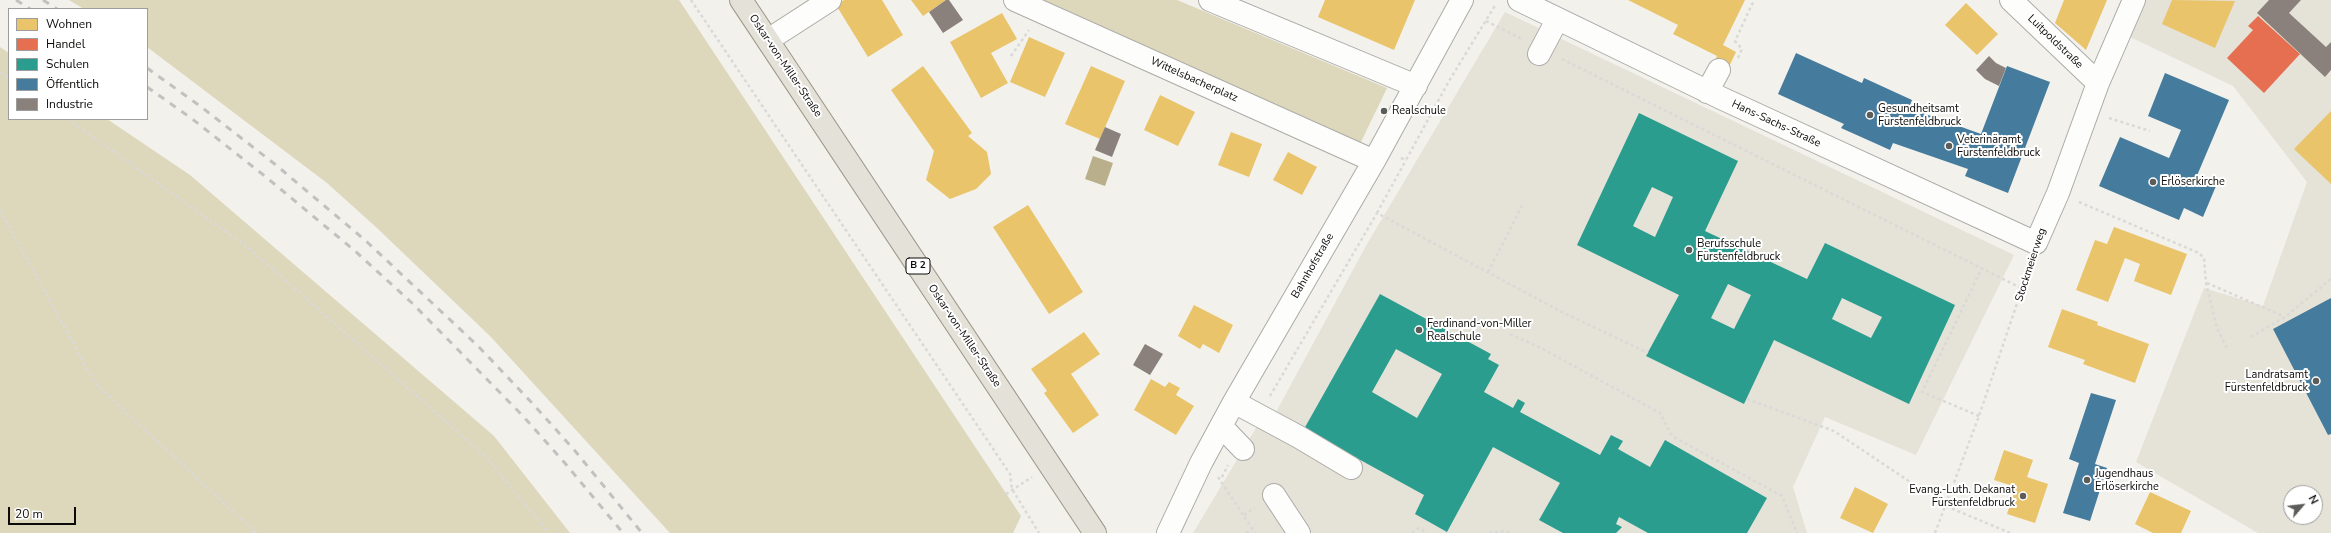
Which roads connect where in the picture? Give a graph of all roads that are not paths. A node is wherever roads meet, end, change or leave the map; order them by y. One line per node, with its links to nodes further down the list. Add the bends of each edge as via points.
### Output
1 (741, 0): 10 (main road, Oskar-von-Miller-Straße / B 2)
2 (830, 0): 10 (street)
3 (1015, 0): 16 (street, Wittelsbacherplatz)
4 (1210, 0): 14 (street)
5 (1462, 0): 14 (street, Bahnhofstraße)
6 (1519, 0): 9 (street, Hans-Sachs-Straße)
7 (2012, 0): 13 (street, Luitpoldstraße)
8 (2134, 0): 13 (street, Stockmeierweg)
9 (1557, 20): 11 (street); 15 (street, Hans-Sachs-Straße)
10 (768, 40): 23 (main road, Oskar-von-Miller-Straße / B 2)
11 (1540, 51)
12 (1727, 67): 15 (street)
13 (2098, 83): 17 (street, Stockmeierweg, via 2058,193)
14 (1416, 86): 16 (street, Bahnhofstraße)
15 (1707, 92): 17 (street, Hans-Sachs-Straße)
16 (1374, 161): 18 (street, Bahnhofstraße)
17 (2036, 243)
18 (1234, 402): 19 (street, Bahnhofstraße); 21 (street)
19 (1221, 426): 20 (street); 24 (street, Bahnhofstraße)
20 (1242, 447)
21 (1351, 468)
22 (1274, 495): 25 (street)
23 (1095, 533)
24 (1168, 533)
25 (1298, 533)

